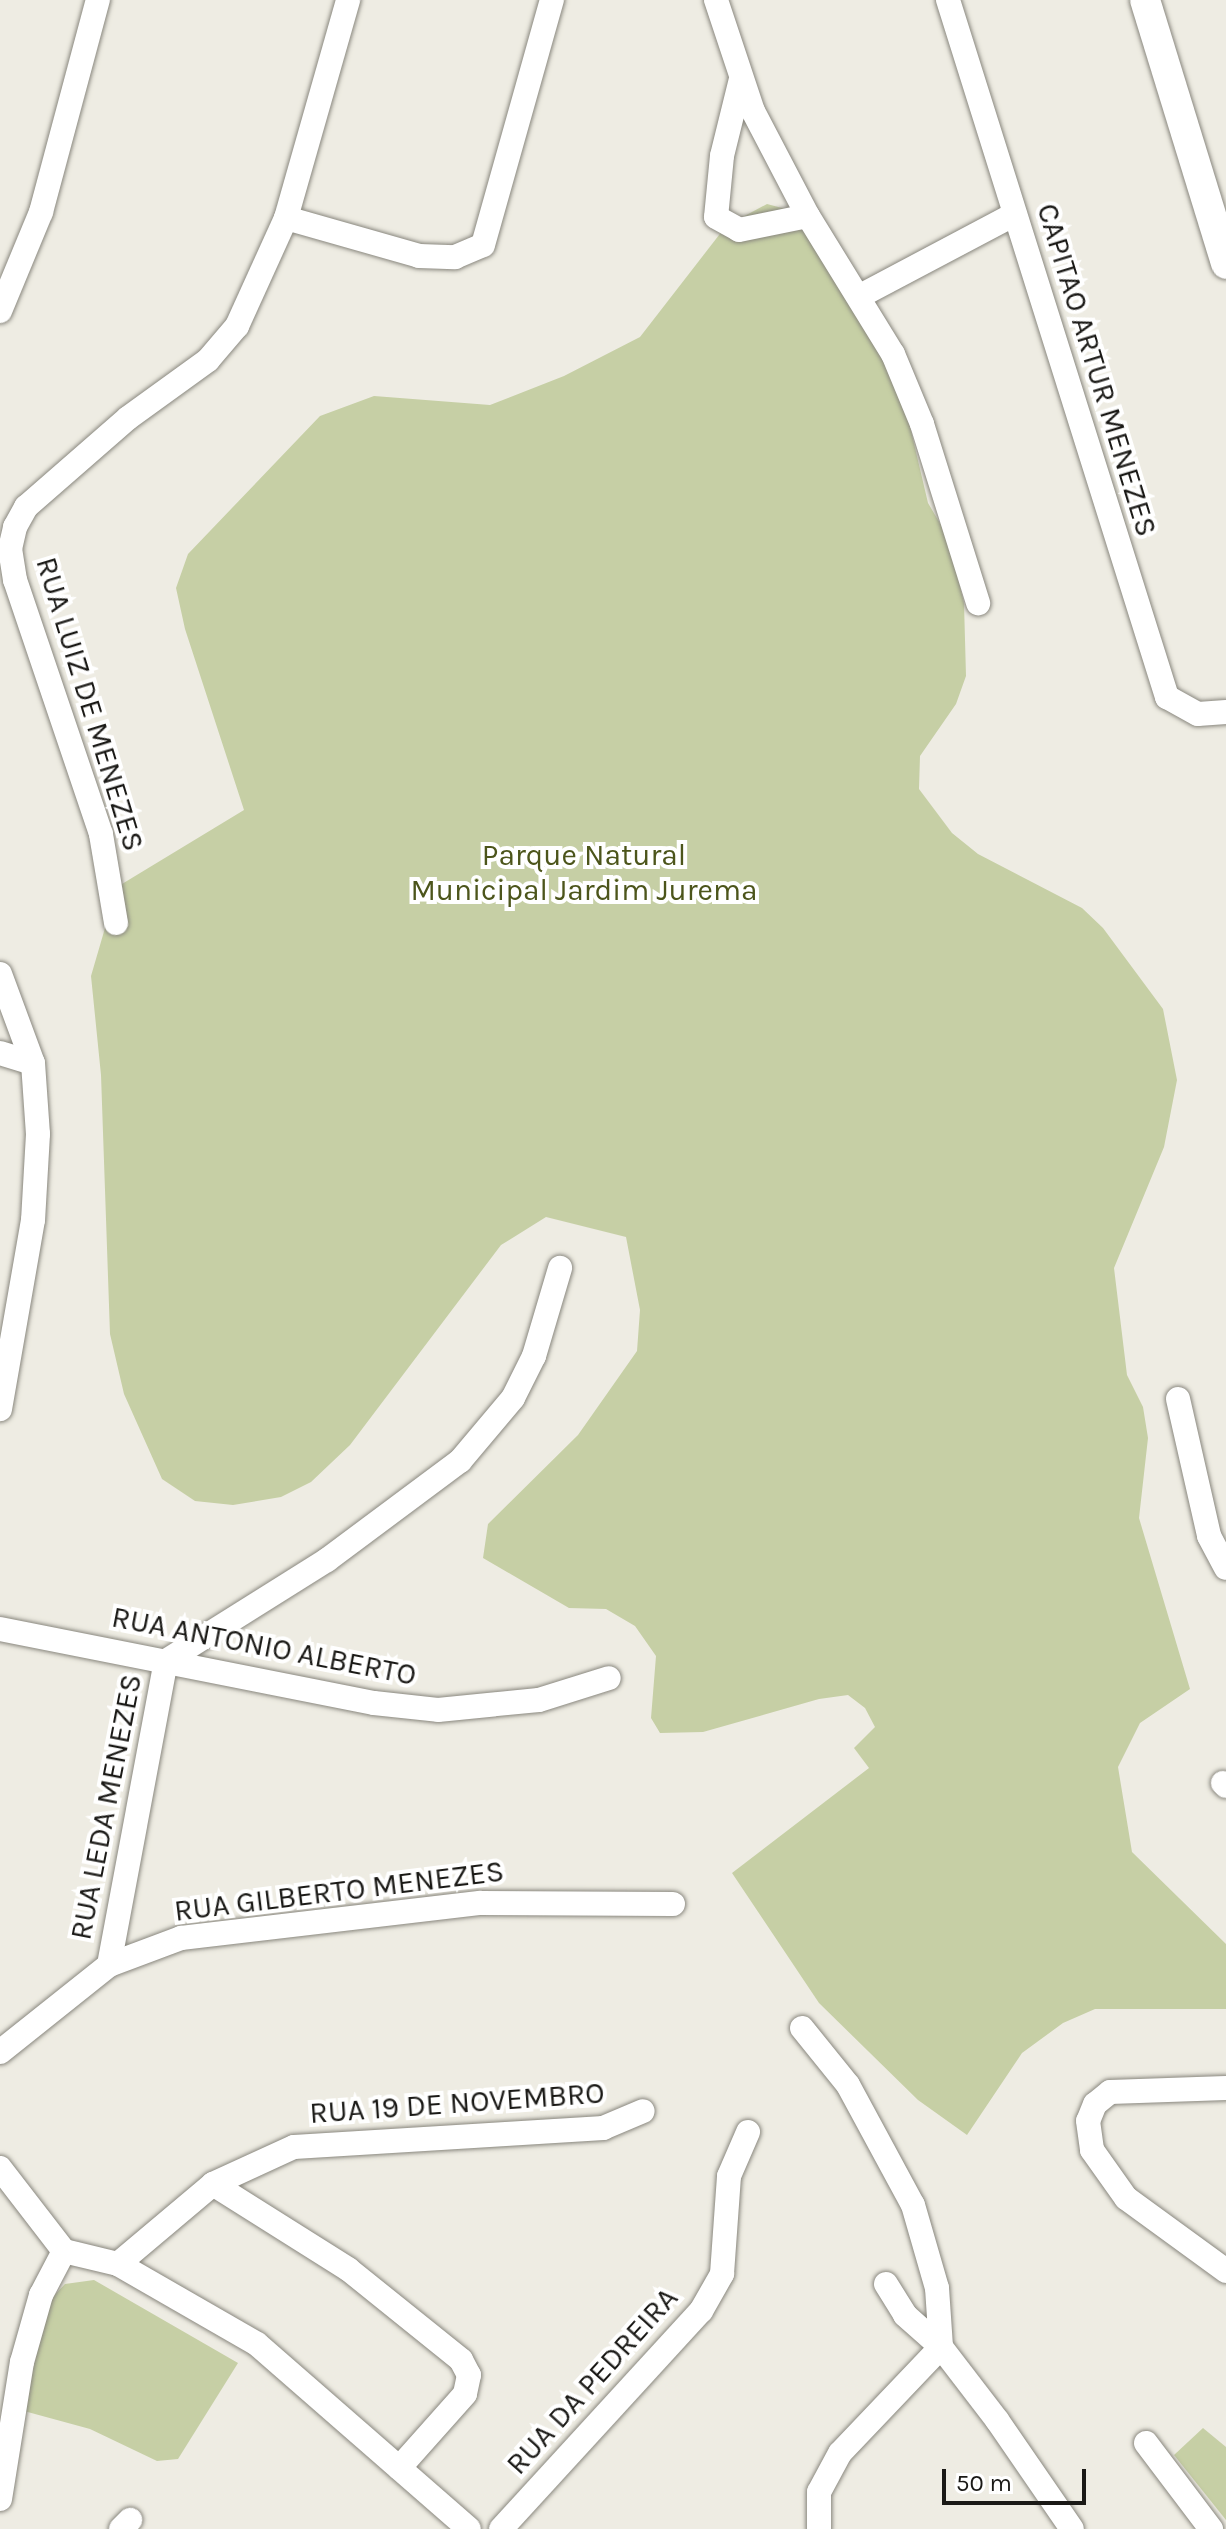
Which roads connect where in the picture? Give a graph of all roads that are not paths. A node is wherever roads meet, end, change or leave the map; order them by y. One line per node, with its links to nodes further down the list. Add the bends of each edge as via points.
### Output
1 (98, 0): 13 (street, via 41,212)
2 (348, 0): 10 (street, RUA LUIZ DE MENEZES)
3 (552, 0): 10 (street, via 483,245 455,257 419,256)
4 (716, 0): 7 (street)
5 (948, 0): 8 (street, CAPITAO ARTUR MENEZES)
6 (1145, 0): 11 (main road)
7 (741, 79): 9 (street); 9 (street, via 722,156 716,217 739,230)
8 (1015, 214): 12 (street); 15 (street, CAPITAO ARTUR MENEZES, via 1167,697 1198,714)
9 (808, 216): 12 (street)
10 (286, 218): 16 (street, RUA LUIZ DE MENEZES, via 226,341 26,507 15,527 10,549 15,580 101,834)
11 (1226, 264)
12 (860, 296): 14 (street, via 922,424)
13 (0, 311)
14 (978, 603)
15 (1226, 712)
16 (116, 923)
17 (0, 974): 19 (street)
18 (0, 1053): 19 (street)
19 (33, 1063): 22 (street, via 38,1134 33,1220)
20 (560, 1268): 25 (street, via 534,1356 513,1398 460,1461 327,1560)
21 (1178, 1399): 23 (street, via 1209,1536)
22 (0, 1409)
23 (1226, 1568)
24 (0, 1629): 25 (street, RUA ANTONIO ALBERTO)
25 (166, 1661): 26 (street, RUA ANTONIO ALBERTO, via 438,1710 539,1700); 28 (street, RUA LEDA MENEZES)
26 (609, 1678)
27 (673, 1904): 28 (street, RUA GILBERTO MENEZES, via 601,1899 466,1905 181,1938)
28 (109, 1965): 30 (street, RUA GILBERTO MENEZES)
29 (802, 2028): 40 (street, via 848,2085 913,2205 937,2288)
30 (0, 2052)
31 (1226, 2088): 38 (street, via 1110,2092 1088,2121 1092,2150 1126,2198)
32 (643, 2111): 35 (street, RUA 19 DE NOVEMBRO, via 603,2128 318,2142 268,2155)
33 (748, 2132): 45 (street, RUA DA PEDREIRA, via 729,2176 722,2274 701,2311)
34 (0, 2168): 36 (street)
35 (213, 2184): 37 (street, RUA 19 DE NOVEMBRO); 42 (street, via 348,2269 461,2360 469,2375 465,2394)
36 (64, 2251): 37 (street); 43 (street, via 41,2295 22,2362)
37 (118, 2264): 42 (street, via 257,2344)
38 (1226, 2271)
39 (886, 2284): 40 (street, via 905,2315)
40 (941, 2347): 46 (street, via 840,2453 819,2492); 47 (street)
41 (1146, 2443): 48 (street)
42 (399, 2468): 44 (street)
43 (0, 2499)
44 (469, 2529)
45 (501, 2529)
46 (819, 2529)
47 (1072, 2529)
48 (1211, 2529)

